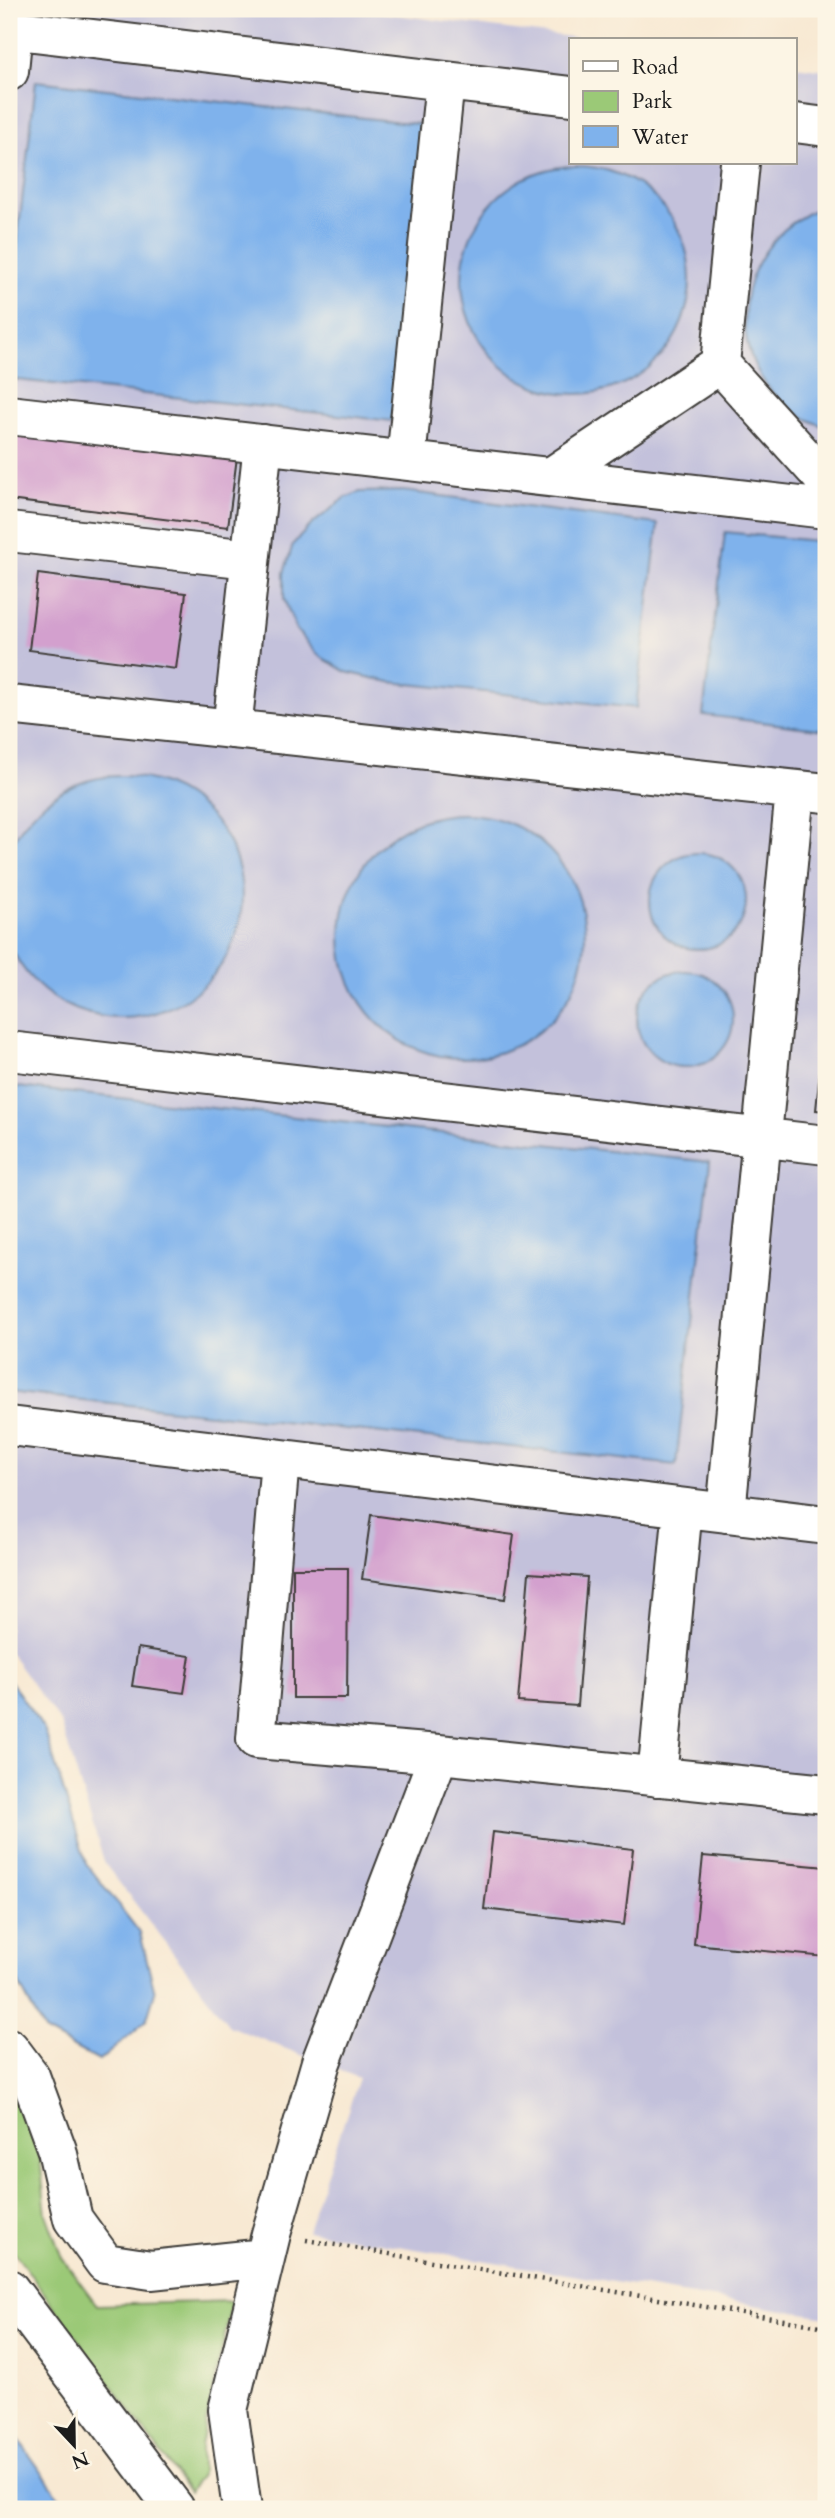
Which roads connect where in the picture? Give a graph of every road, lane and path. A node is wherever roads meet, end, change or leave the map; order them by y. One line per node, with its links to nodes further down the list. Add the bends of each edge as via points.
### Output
1 (11, 29): 2 (street); 3 (street)
2 (9, 71)
3 (445, 81): 4 (street); 11 (street)
4 (569, 96)
5 (796, 123): 6 (street)
6 (826, 127)
7 (740, 164): 8 (street)
8 (720, 365): 12 (street); 13 (street)
9 (9, 415): 10 (street)
10 (263, 444): 11 (street); 16 (street)
11 (405, 460): 12 (street)
12 (551, 477): 14 (street)
13 (826, 481)
14 (826, 509)
15 (9, 532): 16 (street)
16 (250, 559): 18 (street)
17 (9, 705): 18 (street)
18 (232, 729): 19 (street)
19 (811, 791): 21 (street)
20 (9, 1051): 21 (street)
21 (762, 1136): 22 (street); 26 (street)
22 (826, 1145)
23 (9, 1426): 24 (street)
24 (280, 1460): 25 (street); 28 (street, via 256,1739)
25 (683, 1508): 26 (street); 29 (street)
26 (726, 1513): 27 (street)
27 (826, 1525)
28 (439, 1754): 29 (street); 32 (street, via 321,2062)
29 (657, 1777): 30 (street)
30 (826, 1794)
31 (9, 2048): 32 (street, via 30,2076 57,2150 73,2219 105,2263 151,2270)
32 (268, 2246): 34 (path); 36 (street, via 228,2410)
33 (9, 2289): 35 (street)
34 (826, 2327)
35 (175, 2509)
36 (242, 2509)

